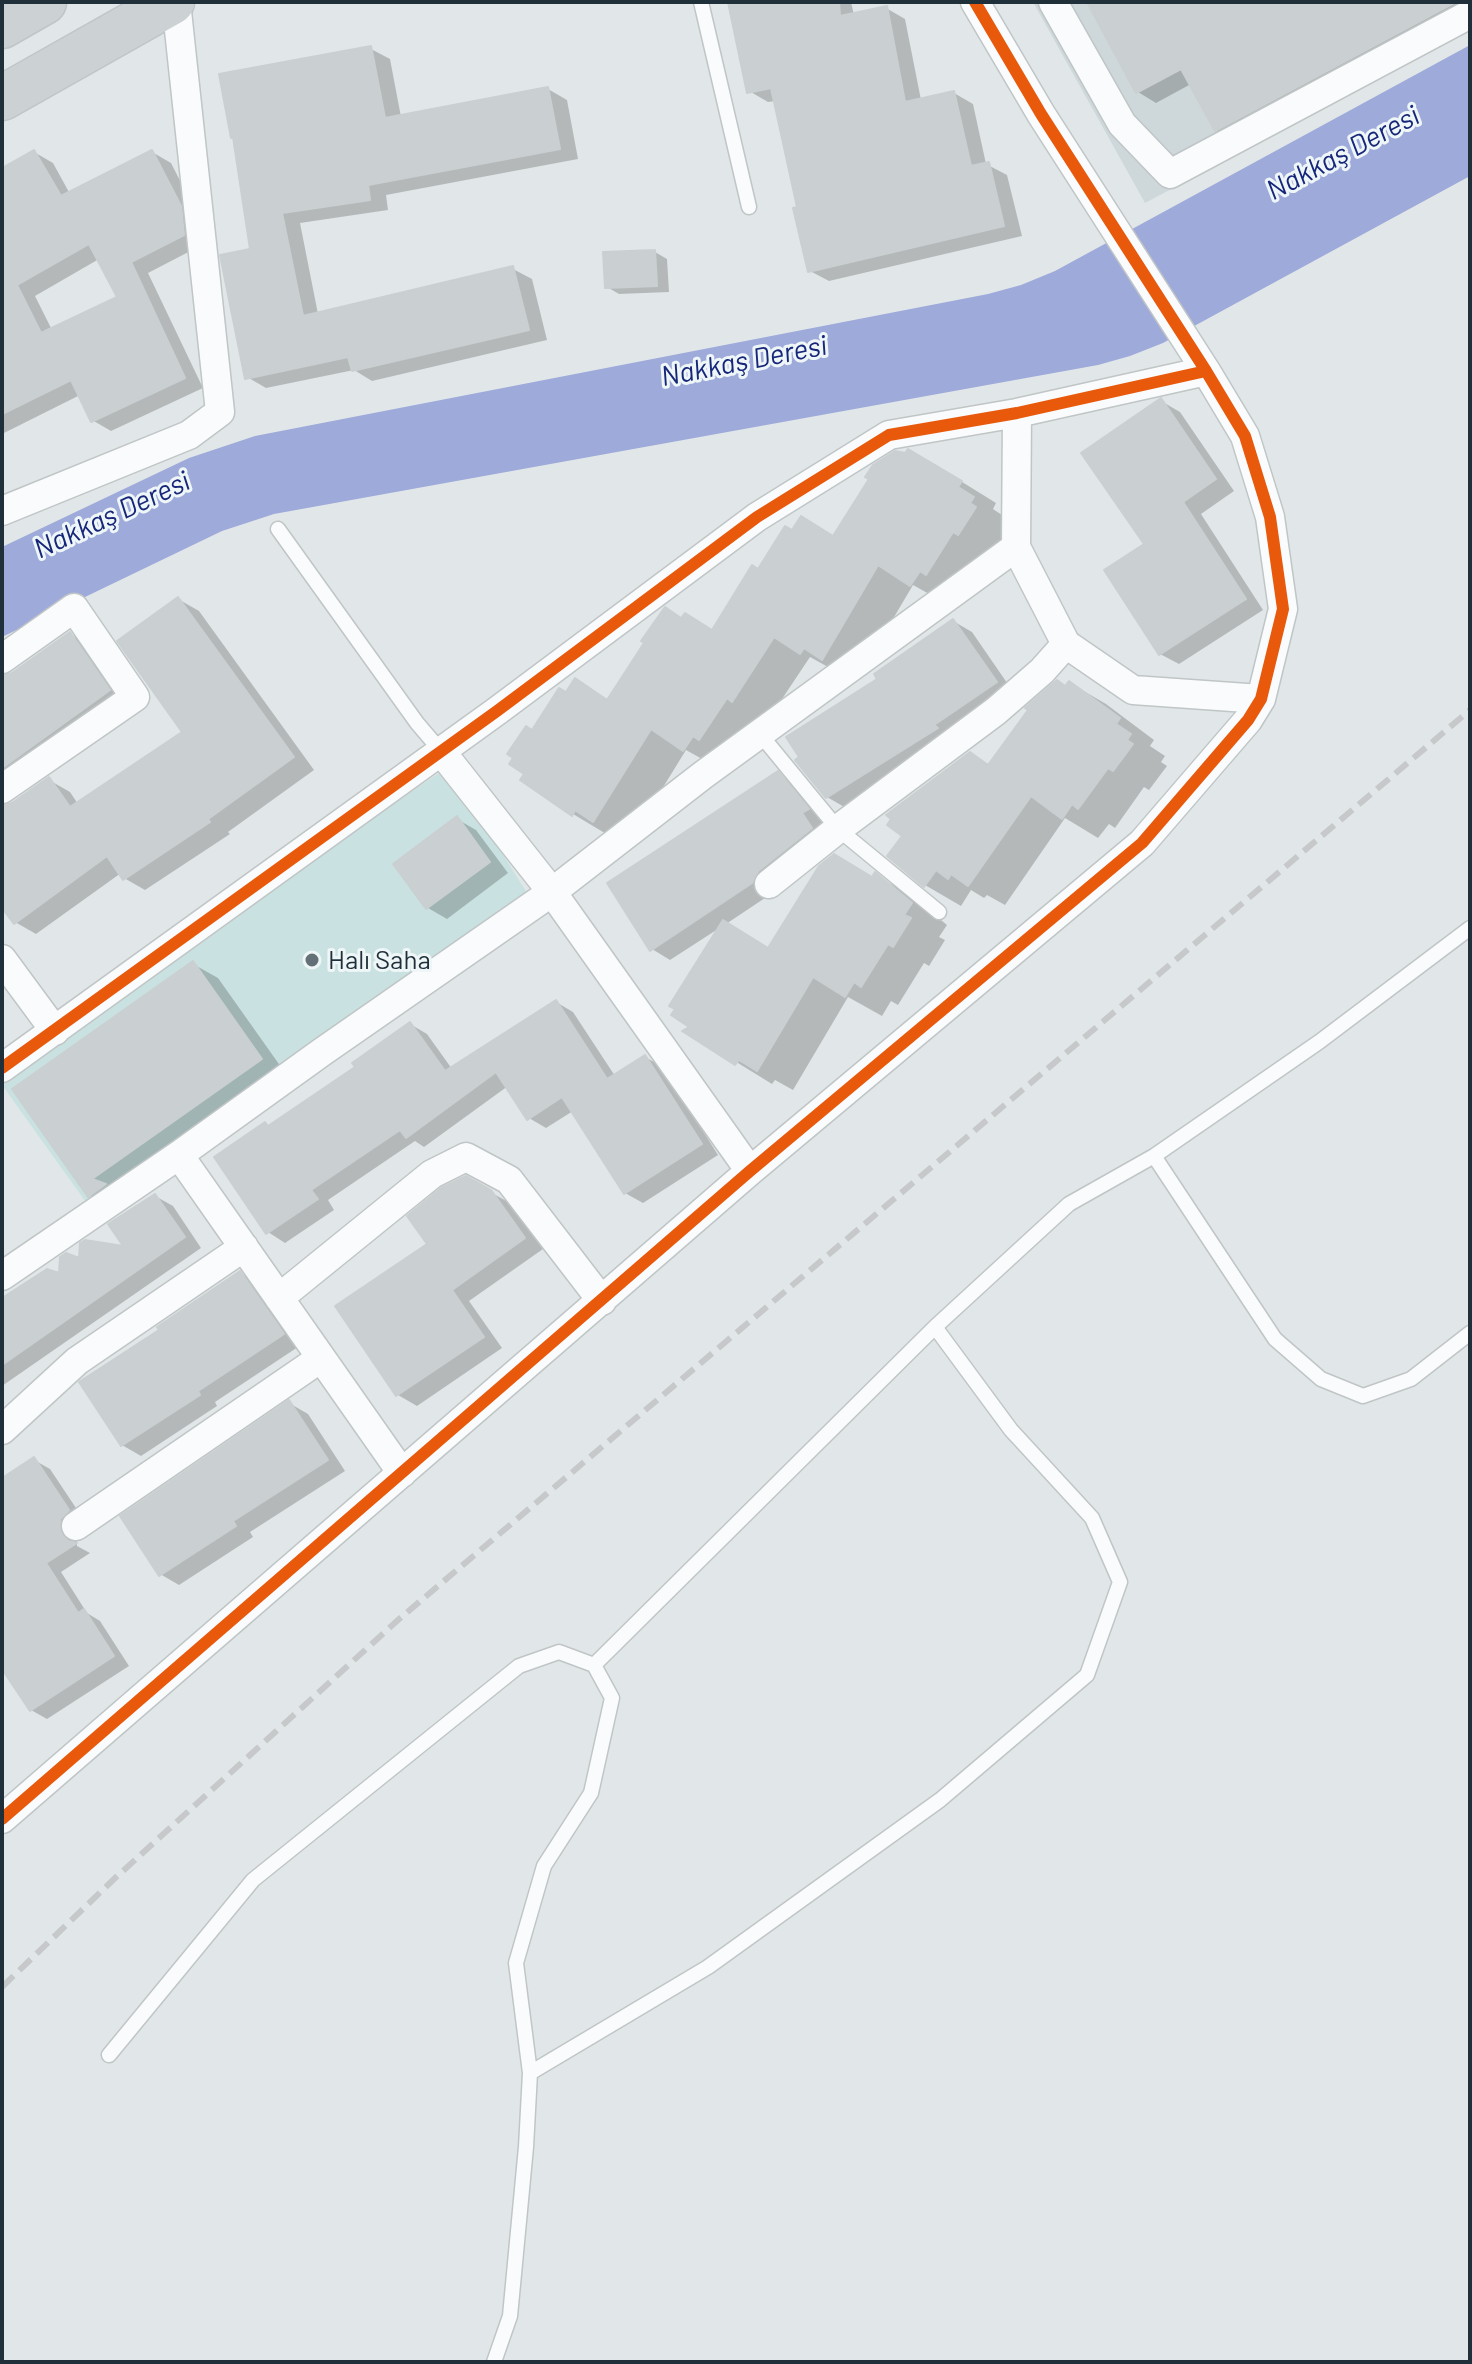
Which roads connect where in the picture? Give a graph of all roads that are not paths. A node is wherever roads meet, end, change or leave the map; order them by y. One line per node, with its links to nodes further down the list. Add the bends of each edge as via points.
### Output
1 (44, 2): 7 (main road)
2 (174, 2): 8 (main road); 12 (street, via 220,412 189,435)
3 (701, 2): 9 (lane)
4 (975, 2): 10 (street)
5 (1053, 2): 6 (street, via 1122,124 1170,174)
6 (1470, 14)
7 (3, 21)
8 (2, 98)
9 (749, 207)
10 (1206, 371): 11 (street); 17 (street, via 1245,436 1270,517 1283,609)
11 (1017, 413): 14 (street); 19 (street, via 889,435 757,517)
12 (2, 511)
13 (278, 529): 19 (lane)
14 (1016, 547): 15 (street); 18 (street)
15 (1066, 644): 17 (street, via 1133,690); 21 (street, via 996,711)
16 (2, 659): 20 (street, via 74,608 135,697)
17 (1261, 699): 31 (street, via 1142,843)
18 (760, 734): 21 (lane); 23 (street)
19 (440, 750): 23 (street); 27 (street)
20 (2, 789)
21 (838, 829): 22 (street); 24 (lane)
22 (769, 884)
23 (552, 892): 29 (street); 31 (street)
24 (939, 912)
25 (1470, 928): 30 (lane, via 1319,1042)
26 (2, 959): 27 (street)
27 (55, 1031): 28 (street)
28 (2, 1068)
29 (179, 1155): 32 (street); 33 (street)
30 (1154, 1156): 36 (lane, via 1069,1204); 37 (lane, via 1275,1339 1321,1379 1363,1396 1411,1379)
31 (750, 1171): 35 (street)
32 (244, 1247): 34 (street); 39 (street, via 77,1361)
33 (2, 1276)
34 (279, 1298): 35 (street, via 432,1174 466,1157 509,1180); 38 (street)
35 (602, 1301): 40 (street)
36 (935, 1327): 42 (lane); 45 (lane, via 1011,1430 1092,1518 1120,1582 1087,1675 940,1800 708,1967)
37 (1470, 1333)
38 (321, 1358): 40 (street); 41 (street)
39 (2, 1430)
40 (402, 1473): 43 (street)
41 (76, 1526)
42 (594, 1665): 44 (lane, via 559,1652 519,1666 253,1880); 45 (lane, via 612,1698 591,1793 544,1866 516,1963)
43 (3, 1816)
44 (109, 2055)
45 (530, 2073): 46 (lane, via 510,2316)
46 (494, 2362)

